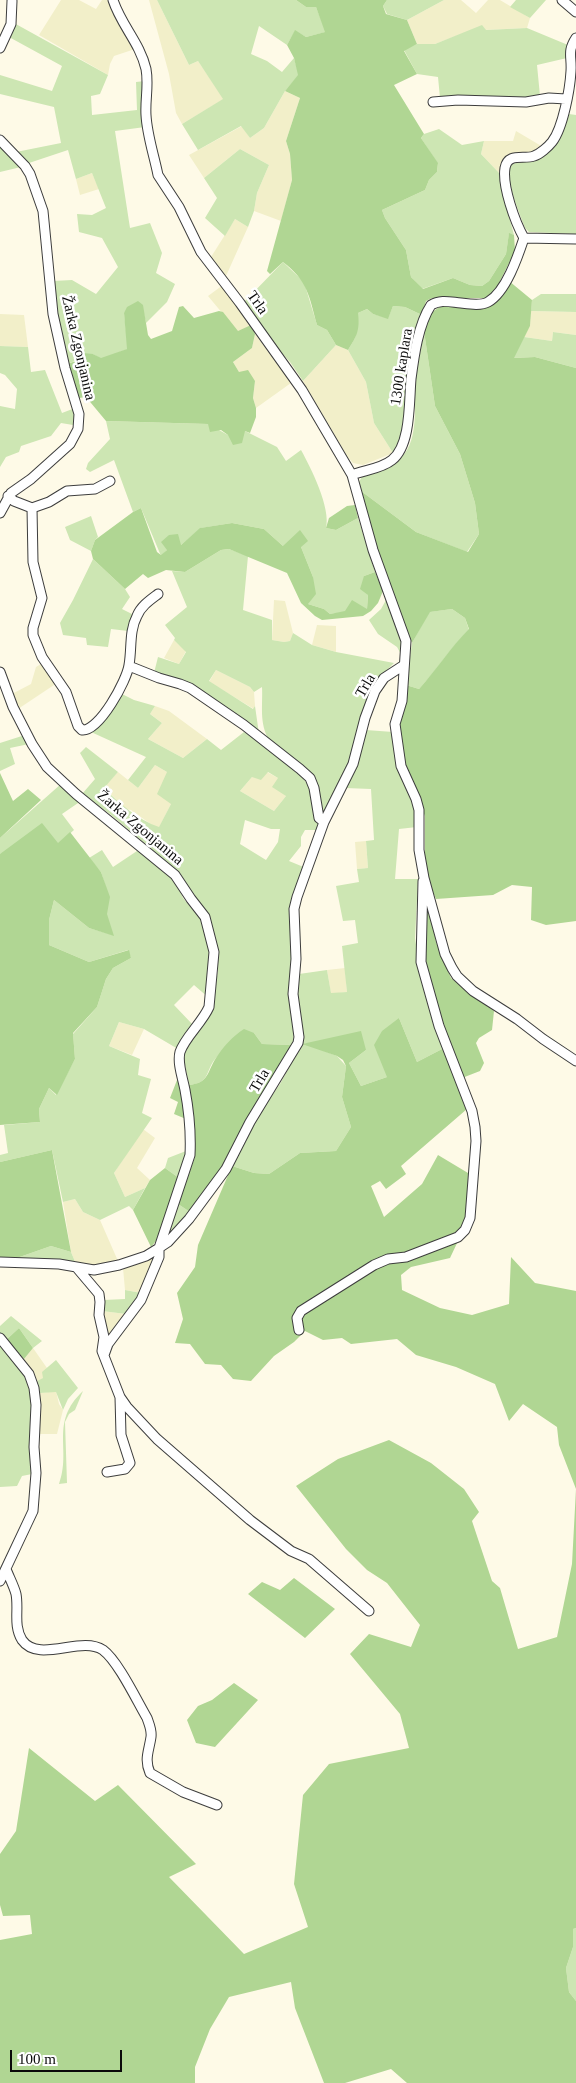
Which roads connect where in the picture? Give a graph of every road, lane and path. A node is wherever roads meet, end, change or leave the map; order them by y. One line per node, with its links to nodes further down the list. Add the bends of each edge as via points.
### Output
1 (12, 0): 6 (street, via 11,24)
2 (114, 0): 12 (street, Trla, via 146,70 146,114 161,182 179,207 201,252 302,390)
3 (562, 0): 4 (street)
4 (576, 12)
5 (576, 38): 7 (street, via 570,49 571,76)
6 (0, 48)
7 (566, 99): 8 (street); 10 (street, via 563,120 553,141 534,156 510,159 505,168 510,205)
8 (433, 102)
9 (0, 140): 14 (street, Žarka Zgonjanina, via 25,166 43,211 54,314 79,414 78,429 70,444)
10 (524, 238): 11 (street); 12 (street, 1300 kaplara, via 505,283 488,302 442,301 432,305 420,330 411,377 407,428 399,452 382,465)
11 (576, 239)
12 (352, 475): 19 (street, Trla, via 373,550 406,641)
13 (110, 481): 15 (street, via 95,488 67,492)
14 (8, 496): 15 (street, via 14,502); 16 (street, Žarka Zgonjanina)
15 (32, 508): 18 (street, via 33,562 42,598 33,635 42,657 66,692 82,730 89,729 100,718)
16 (1, 509)
17 (158, 594): 18 (street, via 135,618)
18 (129, 666): 21 (street, via 190,688 244,724 310,778 319,818)
19 (404, 666): 21 (street, Trla, via 384,678 376,691 364,718 353,764); 22 (street, via 402,701 395,724 401,766 419,810 419,850)
20 (0, 672): 24 (street, Žarka Zgonjanina, via 13,707 47,767 175,875 205,917 212,940 214,959 209,1007 182,1048 179,1059 186,1091 190,1155)
21 (324, 822): 24 (street, Trla, via 294,909 294,1005 298,1043 226,1169 189,1219)
22 (424, 878): 23 (street, via 445,954 457,976 473,991); 27 (street, via 421,962 439,1026 475,1126 470,1218 458,1237 374,1265 301,1311 297,1318)
23 (576, 1061)
24 (159, 1248): 26 (street, Trla, via 146,1256 110,1267 94,1270); 29 (street, Žarka Zgonjanina, via 159,1257 141,1300 108,1344)
25 (0, 1262): 26 (street, Trla, via 59,1264)
26 (77, 1268): 29 (street, via 99,1294)
27 (299, 1330)
28 (0, 1338): 32 (street, via 29,1374 36,1405 36,1473 32,1511)
29 (104, 1355): 30 (street)
30 (120, 1397): 31 (street, via 121,1435 130,1463 125,1469); 34 (street, via 157,1439 250,1520 291,1551 309,1559)
31 (107, 1472)
32 (6, 1569): 33 (street); 35 (street, via 16,1595 16,1622 28,1646 38,1650 82,1646 102,1649 111,1658 151,1728 146,1759 150,1773)
33 (0, 1581)
34 (369, 1611)
35 (217, 1806)

